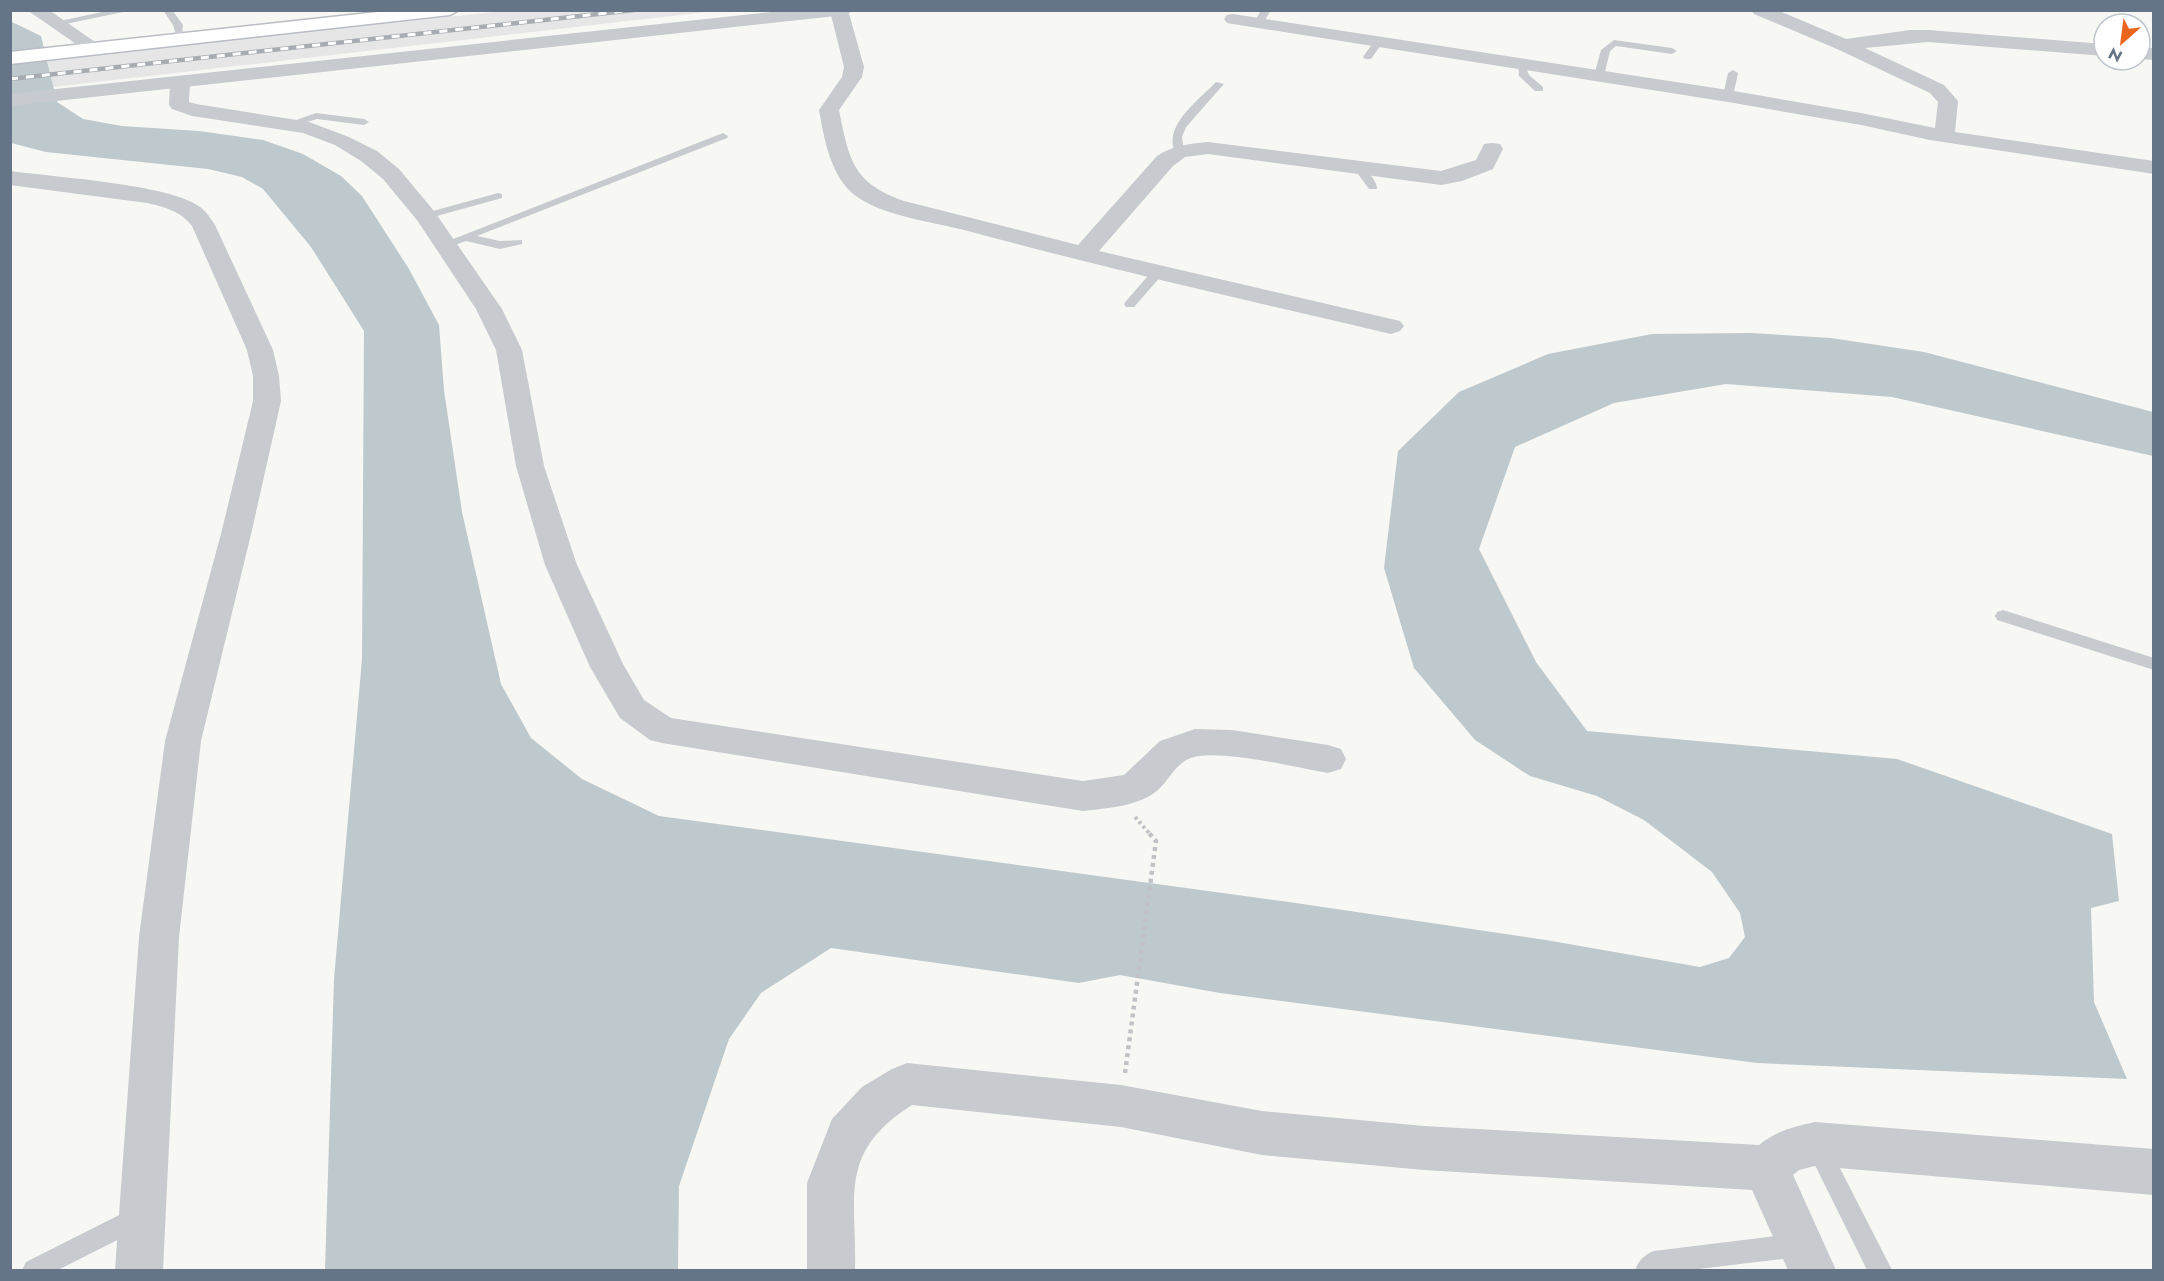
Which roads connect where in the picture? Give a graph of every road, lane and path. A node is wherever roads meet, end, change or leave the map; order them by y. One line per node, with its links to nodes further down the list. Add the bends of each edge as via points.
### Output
1 (36, 10): 12 (street)
2 (167, 10): 13 (lane)
3 (388, 10): 13 (main road)
4 (450, 10): 15 (main road)
5 (798, 10): 20 (street)
6 (845, 10): 8 (street)
7 (1760, 10): 14 (street)
8 (839, 11): 20 (street); 43 (street, via 854,67 852,77 829,110 833,134 860,189 906,207)
9 (118, 12): 12 (lane)
10 (1262, 17): 11 (street); 21 (street, via 1373,49)
11 (1233, 19)
12 (56, 23): 15 (street)
13 (179, 33): 15 (main road)
14 (1844, 45): 16 (street, via 1928,36); 31 (street, via 1937,89 1948,101 1945,132)
15 (86, 46): 17 (main road); 19 (main road)
16 (2092, 49)
17 (10, 51)
18 (1672, 51): 23 (lane, via 1614,44 1606,50)
19 (10, 58)
20 (367, 62): 24 (street)
21 (1521, 64): 23 (street); 26 (lane, via 1524,76)
22 (1733, 73): 27 (lane)
23 (1599, 76): 27 (street)
24 (180, 82): 28 (street); 30 (street, via 179,105 192,110)
25 (1219, 84): 34 (lane, via 1181,126 1177,136)
26 (1539, 89)
27 (1728, 96): 31 (street)
28 (10, 100)
29 (364, 122): 30 (lane, via 316,116)
30 (290, 124): 40 (street, via 309,128 369,156 391,174)
31 (1941, 134): 36 (street)
32 (723, 136): 41 (lane)
33 (1492, 148): 35 (street, via 1485,164 1441,178)
34 (1179, 151): 35 (street, via 1227,149); 43 (street, via 1165,161)
35 (1359, 168): 38 (lane)
36 (2154, 168)
37 (10, 178): 55 (street, via 148,196 193,212 203,225 255,340 266,376 267,401 183,741 159,937)
38 (1373, 187)
39 (498, 196): 40 (lane)
40 (426, 216): 41 (street)
41 (454, 241): 42 (lane, via 500,245); 50 (street, via 509,350 530,466 561,565 607,667 632,709 662,730)
42 (518, 242)
43 (1084, 253): 44 (street)
44 (1159, 271): 45 (lane); 46 (street)
45 (1130, 304)
46 (1390, 326)
47 (2003, 616): 48 (lane)
48 (2154, 664)
49 (1328, 759): 50 (street, via 1209,741 1184,745 1165,755 1150,776 1127,791)
50 (1083, 796): 51 (path, via 1138,818 1156,842)
51 (1121, 1106): 53 (street, via 1262,1133 1424,1148); 59 (street, via 907,1084 878,1102 848,1134 830,1183)
52 (1815, 1143): 53 (street, via 1788,1150); 54 (street); 61 (lane)
53 (1766, 1168): 56 (street)
54 (2154, 1172)
55 (143, 1215): 57 (lane); 58 (street)
56 (1806, 1258): 60 (lane, via 1654,1263)
57 (34, 1270)
58 (139, 1270)
59 (831, 1270)
60 (1647, 1270)
61 (1880, 1270)

